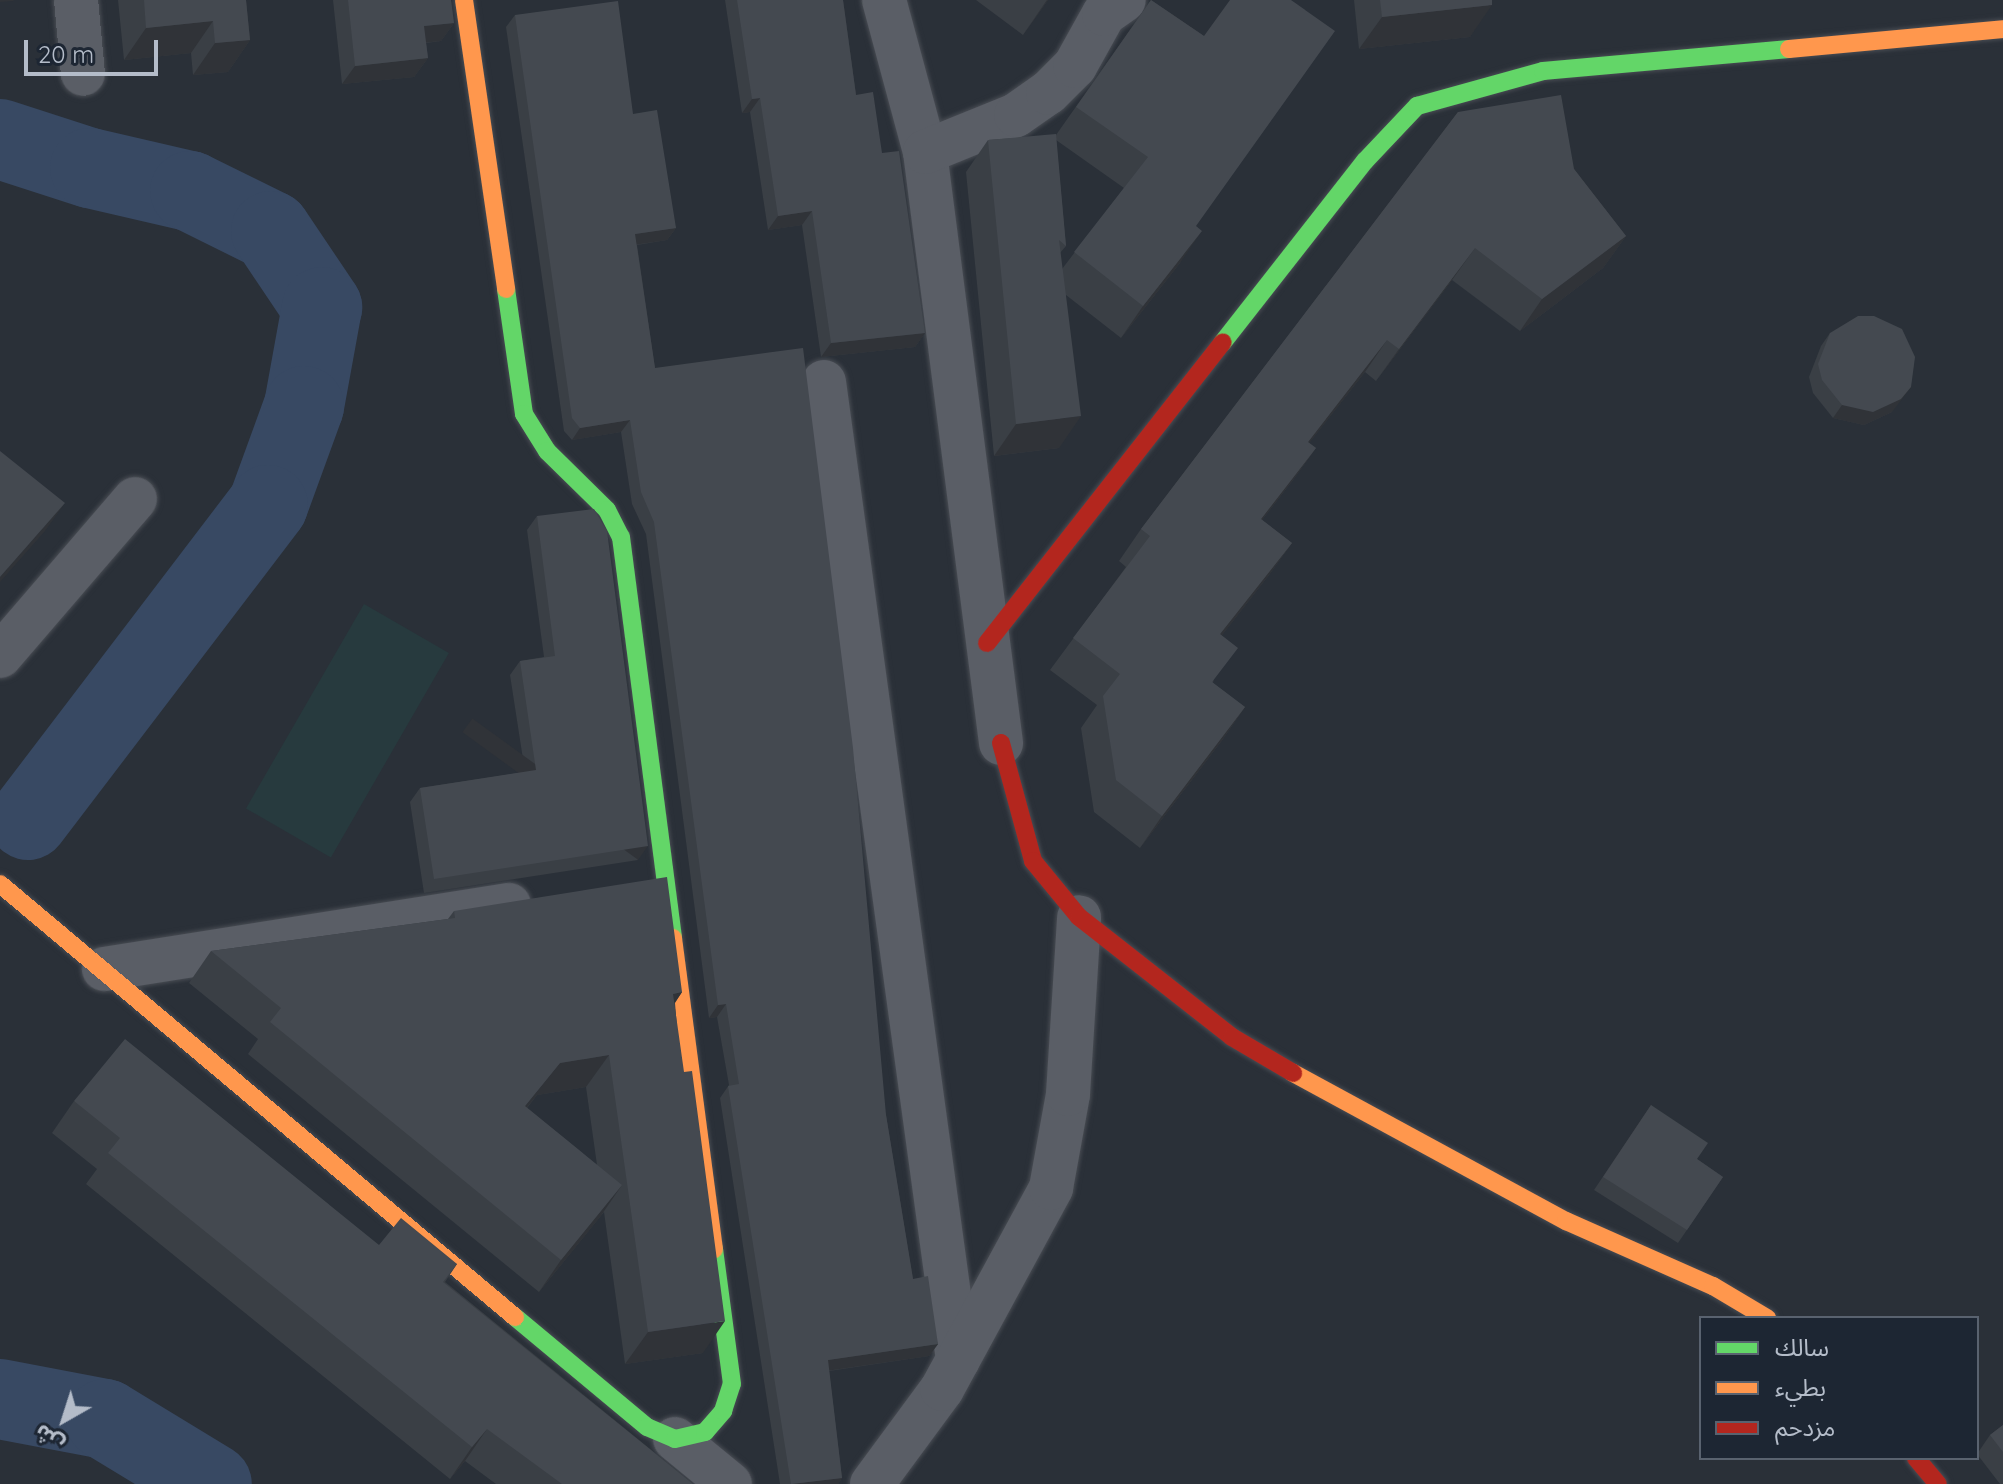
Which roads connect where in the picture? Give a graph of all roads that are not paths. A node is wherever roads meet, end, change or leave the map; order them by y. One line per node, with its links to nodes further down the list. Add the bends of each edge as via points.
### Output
1 (76, 0): 6 (street)
2 (464, 0): 13 (street, via 524,414 547,451 607,510 621,537)
3 (884, 0): 7 (street)
4 (1124, 0): 7 (street, via 1104,14 1075,66 1048,93 1016,115)
5 (2003, 29): 11 (street, via 1543,71 1417,106 1365,161)
6 (83, 74)
7 (925, 152): 11 (street)
8 (824, 382): 20 (street)
9 (135, 499): 10 (street)
10 (8, 630)
11 (987, 643): 12 (street)
12 (1001, 743): 17 (street, via 1033,861)
13 (669, 880): 15 (street); 21 (street, via 732,1384 723,1411 705,1432)
14 (0, 884): 18 (street)
15 (622, 887)
16 (544, 900): 18 (street)
17 (1079, 917): 19 (street, via 1232,1037 1352,1109 1566,1221 1713,1286); 20 (street, via 1068,1094 1051,1188)
18 (104, 969): 21 (street, via 647,1427)
19 (1764, 1316)
20 (958, 1360): 24 (street)
21 (675, 1439): 23 (street)
22 (1918, 1460): 25 (street)
23 (730, 1484)
24 (872, 1484)
25 (1938, 1484)

